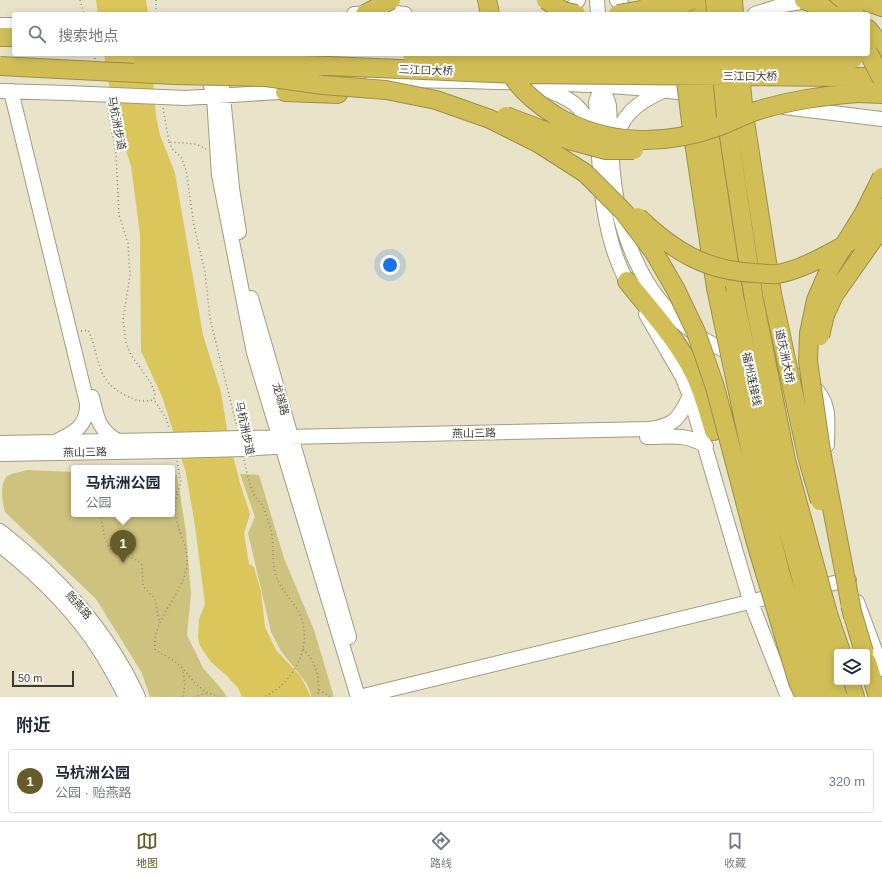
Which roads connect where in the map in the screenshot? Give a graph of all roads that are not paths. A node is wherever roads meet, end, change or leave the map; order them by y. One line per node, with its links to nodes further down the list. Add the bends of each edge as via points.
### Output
1 (391, 0): 19 (highway, bridge)
2 (487, 0): 20 (highway)
3 (546, 0): 22 (highway, bridge)
4 (578, 0): 21 (street)
5 (597, 0): 23 (street)
6 (617, 0): 24 (street)
7 (665, 0): 25 (highway, bridge)
8 (676, 0): 27 (highway)
9 (692, 0): 26 (highway, bridge)
10 (696, 0): 28 (highway)
11 (714, 0): 29 (highway)
12 (733, 0): 30 (highway)
13 (804, 0): 32 (highway, bridge)
14 (814, 0): 31 (street)
15 (840, 0): 33 (highway)
16 (862, 0): 18 (highway)
17 (873, 0): 18 (highway)
18 (882, 6)
19 (369, 12)
20 (490, 12)
21 (566, 12)
22 (569, 12)
23 (598, 12)
24 (628, 12)
25 (630, 12)
26 (661, 12)
27 (678, 12)
28 (697, 12)
29 (716, 12)
30 (734, 12)
31 (761, 12)
32 (829, 12)
33 (853, 12)
34 (0, 25): 35 (street)
35 (12, 25)
36 (870, 32): 41 (highway)
37 (0, 37): 38 (highway)
38 (12, 37)
39 (0, 41): 40 (highway)
40 (12, 41)
41 (882, 47)
42 (204, 56): 64 (street)
43 (218, 56): 64 (street)
44 (459, 56): 52 (highway, 三江口大桥, bridge)
45 (501, 56): 66 (highway, bridge, via 511,75 538,104 574,127 610,137 649,141 684,136)
46 (600, 56): 59 (street)
47 (659, 56): 60 (street, via 658,74)
48 (683, 56): 66 (highway, bridge)
49 (701, 56): 66 (highway, 福州连接线, bridge)
50 (720, 56): 66 (highway, 福州连接线, bridge)
51 (738, 56): 85 (highway, 道庆洲大桥, bridge, via 744,115 772,294 807,456)
52 (861, 56): 53 (highway, 三江口大桥); 56 (highway, bridge)
53 (882, 59)
54 (0, 62): 58 (highway, 三江口大桥, bridge, via 214,62)
55 (0, 66): 67 (highway, bridge, via 266,77 386,90 436,100 490,119 538,143)
56 (882, 78): 58 (highway)
57 (500, 82): 59 (street); 62 (street, via 405,80); 67 (street, via 538,87 569,99 583,111 590,125)
58 (855, 85): 63 (highway); 66 (highway, bridge)
59 (602, 86): 60 (street); 67 (street, via 596,102)
60 (664, 90): 65 (street); 67 (street, via 635,106 623,120)
61 (9, 91): 64 (street, bridge); 75 (street, via 97,417 104,432); 77 (street, via 87,403 87,414 83,424 70,435)
62 (285, 92): 64 (street); 66 (highway, bridge, via 386,95 454,104 510,117 569,140 606,150 648,150 686,142)
63 (882, 94)
64 (219, 97): 76 (street, 龙瑞路, via 246,277); 76 (street, 龙瑞路, via 217,154 224,205 254,353)
65 (882, 119)
66 (711, 120): 86 (highway, 福州连接线, bridge, via 754,300 786,460); 96 (highway, bridge, via 716,288 754,468 780,572); 97 (highway, 福州连接线, bridge, via 734,296 770,464 812,616)
67 (602, 168): 69 (highway, bridge, via 629,208 659,237 692,259 734,272 776,274 814,262 850,242); 71 (street, via 604,210 613,251); 83 (street, via 619,210 629,247 661,304 686,328 719,348 793,373 811,383 822,398 827,413 829,493); 91 (highway, bridge, via 624,212 654,252 676,290 696,332 715,387 756,543)
68 (882, 175): 73 (highway, bridge, via 864,212 830,268 816,300 809,333 808,361)
69 (882, 208)
70 (882, 227): 73 (highway, bridge, via 834,295 825,315 815,359)
71 (627, 281): 72 (street, via 682,376); 74 (highway, via 678,346 694,372 704,396)
72 (690, 396): 74 (street); 76 (street, 燕山三路, via 675,421 660,428)
73 (814, 402): 85 (highway, bridge)
74 (710, 438): 76 (street, 燕山三路, via 680,436); 84 (street); 91 (highway, bridge, via 744,546)
75 (116, 440): 77 (street, 燕山三路); 79 (street, 燕山三路)
76 (286, 441): 79 (street, 燕山三路, bridge); 94 (street, 龙瑞路)
77 (55, 442): 78 (street, 燕山三路)
78 (0, 443)
79 (171, 446): 80 (street, 燕山三路)
80 (0, 454)
81 (0, 531): 93 (street, 贻燕路, via 47,571 89,615 115,653)
82 (0, 544): 92 (street, 贻燕路, via 74,615 100,651)
83 (849, 580): 84 (street); 88 (street)
84 (750, 600): 94 (street); 95 (street)
85 (853, 617): 87 (highway, 道庆洲大桥, bridge)
86 (840, 649)
87 (863, 649)
88 (882, 669)
89 (870, 672): 99 (highway)
90 (851, 685): 98 (highway)
91 (801, 689)
92 (126, 697)
93 (138, 697)
94 (362, 697)
95 (788, 697)
96 (820, 697)
97 (838, 697)
98 (855, 697)
99 (878, 697)

